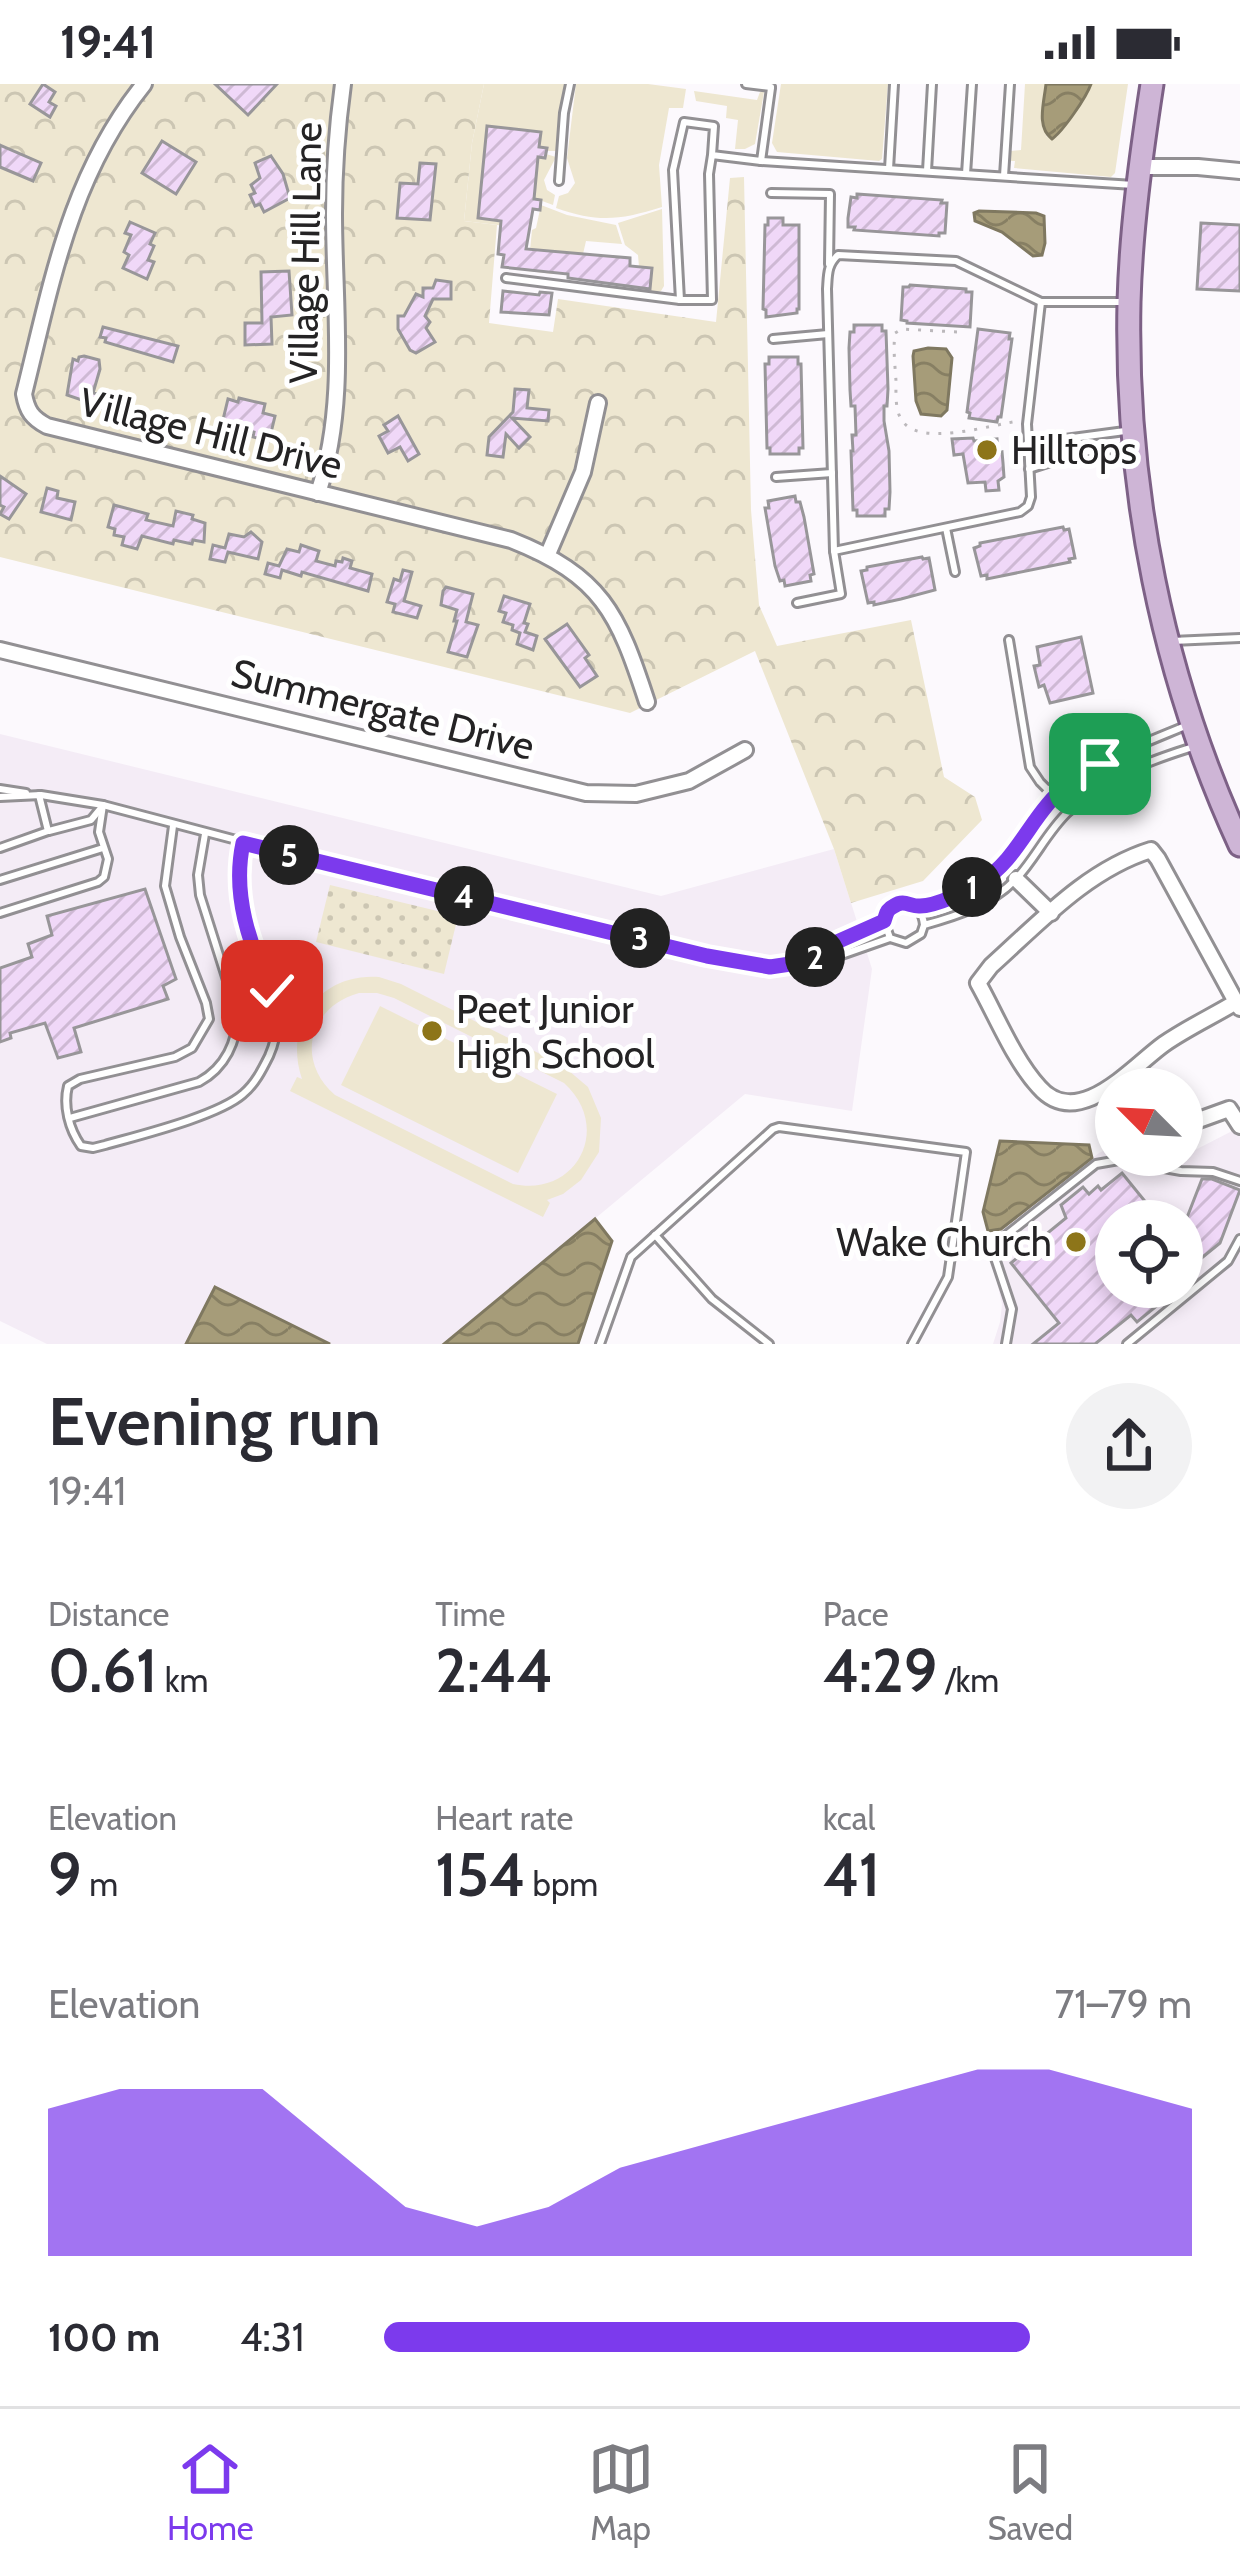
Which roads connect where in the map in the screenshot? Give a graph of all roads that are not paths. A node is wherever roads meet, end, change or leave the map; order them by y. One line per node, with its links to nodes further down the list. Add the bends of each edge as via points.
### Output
1 (144, 84): 34 (street, Village Hill Drive, via 78,195 26,408 47,426)
2 (344, 84): 34 (street, Village Hill Lane, via 335,141 337,388)
3 (570, 84): 19 (lane)
4 (746, 84): 10 (lane)
5 (894, 84): 13 (lane)
6 (932, 84): 14 (lane)
7 (972, 84): 16 (lane)
8 (1010, 84): 17 (lane)
9 (1152, 84): 18 (main road)
10 (771, 86): 12 (lane)
11 (712, 155): 12 (lane); 23 (lane, via 712,300); 23 (lane, via 714,126 684,122 673,170)
12 (761, 160): 13 (lane)
13 (889, 169): 14 (lane)
14 (928, 171): 16 (lane)
15 (1240, 171): 18 (street, via 1198,166)
16 (966, 174): 17 (lane)
17 (1004, 176): 18 (lane)
18 (1138, 176): 25 (main road)
19 (560, 181)
20 (771, 193): 21 (lane, via 830,194)
21 (828, 267): 24 (lane, via 838,255 956,261); 26 (lane)
22 (506, 278): 23 (lane)
23 (680, 300)
24 (1041, 302): 25 (lane); 30 (lane)
25 (1129, 302): 29 (main road)
26 (828, 334): 27 (lane); 32 (lane)
27 (773, 339)
28 (598, 403): 37 (street, via 583,472)
29 (1134, 438): 30 (lane); 31 (lane); 42 (main road)
30 (1028, 444): 31 (lane)
31 (1029, 469): 35 (lane, via 1031,497 1020,512)
32 (832, 473): 33 (lane); 36 (lane)
33 (776, 477)
34 (318, 493): 37 (street, Village Hill Drive)
35 (946, 527): 36 (lane); 38 (lane)
36 (834, 551): 39 (lane, via 842,594)
37 (548, 554): 44 (street, Village Hill Drive, via 606,605)
38 (955, 572)
39 (797, 603)
40 (1240, 638): 42 (lane)
41 (1009, 640): 49 (lane, via 1030,766)
42 (1168, 641): 45 (main road)
43 (0, 650): 46 (street, Summergate Drive, via 586,793 636,794 689,781)
44 (647, 702)
45 (1197, 734): 49 (lane, via 1100,764); 51 (lane); 56 (main road)
46 (745, 750)
47 (0, 793): 48 (lane)
48 (40, 795): 50 (lane); 53 (lane)
49 (1055, 797): 51 (lane); 59 (lane)
50 (103, 806): 52 (lane); 53 (lane, via 91,820); 58 (lane)
51 (1069, 811): 60 (lane)
52 (173, 826): 54 (lane); 73 (lane, via 165,886 209,1019 192,1048 175,1057 68,1086)
53 (48, 831): 57 (lane)
54 (205, 834): 55 (lane); 73 (lane, via 200,895 237,1012 233,1042 199,1082)
55 (243, 843): 68 (lane, via 748,964); 73 (lane, via 238,867 247,930 278,1018 261,1073 217,1111 93,1148 81,1146)
56 (1240, 845)
57 (0, 848)
58 (103, 848): 61 (lane); 63 (lane, via 107,870 98,882)
59 (1005, 862): 60 (lane); 62 (lane, via 982,882)
60 (1016, 879): 64 (street); 66 (lane, via 971,910)
61 (0, 880)
62 (916, 907): 65 (lane, via 896,904); 66 (lane)
63 (0, 913)
64 (1051, 913): 69 (street, via 1089,880 1151,850); 71 (street, via 978,982 1040,1090 1075,1102)
65 (884, 921): 67 (lane); 68 (lane)
66 (924, 925): 67 (lane, via 906,943)
67 (890, 938): 68 (lane)
68 (821, 955)
69 (1238, 1005): 70 (street, via 1164,1044)
70 (1142, 1068)
71 (1095, 1095)
72 (1234, 1106): 74 (street); 75 (street)
73 (70, 1118)
74 (1203, 1118)
75 (1240, 1126)
76 (1240, 1181): 82 (lane, via 1119,1160 1096,1164 995,1244 1012,1309)
77 (655, 1235): 79 (lane, via 631,1257); 80 (lane, via 712,1299); 81 (lane, via 779,1127 965,1152 948,1277)
78 (1240, 1239): 83 (lane, via 1228,1261)
79 (600, 1344)
80 (769, 1344)
81 (912, 1344)
82 (1006, 1344)
83 (1127, 1344)

